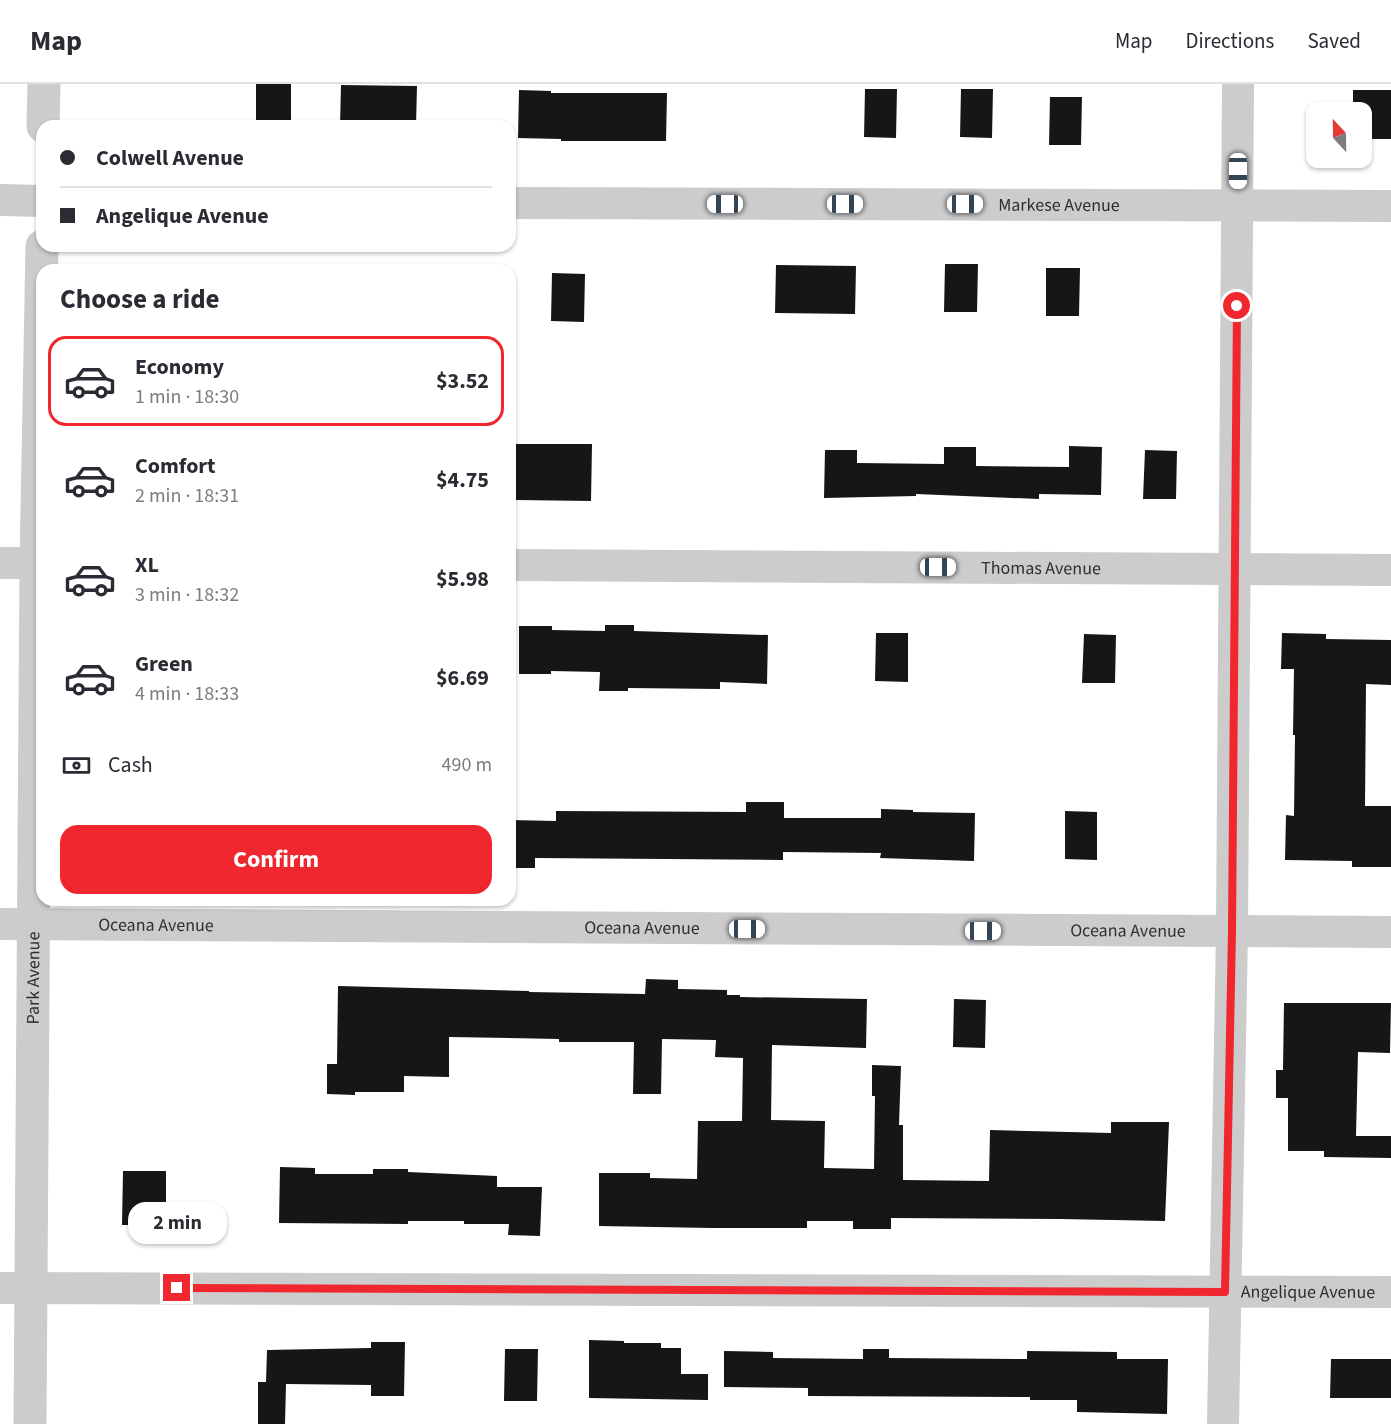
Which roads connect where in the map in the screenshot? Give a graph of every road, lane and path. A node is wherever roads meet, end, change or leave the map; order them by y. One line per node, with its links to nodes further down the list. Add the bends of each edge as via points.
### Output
1 (44, 84): 3 (street)
2 (1238, 84): 7 (street)
3 (43, 120)
4 (0, 200): 5 (street)
5 (36, 201)
6 (516, 203): 7 (street, Markese Avenue)
7 (1238, 205): 8 (street, Markese Avenue); 12 (street)
8 (1391, 206)
9 (0, 563): 10 (street)
10 (36, 563)
11 (516, 565): 12 (street, Thomas Avenue)
12 (1235, 568): 13 (street, Thomas Avenue); 17 (street)
13 (1391, 570)
14 (36, 780): 16 (street, Park Avenue)
15 (0, 924): 16 (street, Oceana Avenue)
16 (34, 924): 17 (street, Oceana Avenue); 19 (street, Park Avenue)
17 (1232, 931): 18 (street, Oceana Avenue); 20 (street)
18 (1391, 932)
19 (16, 1287): 20 (street, Angelique Avenue); 22 (street, Park Avenue)
20 (1225, 1292): 21 (street, Angelique Avenue); 23 (street)
21 (1391, 1292)
22 (30, 1424)
23 (1223, 1424)

